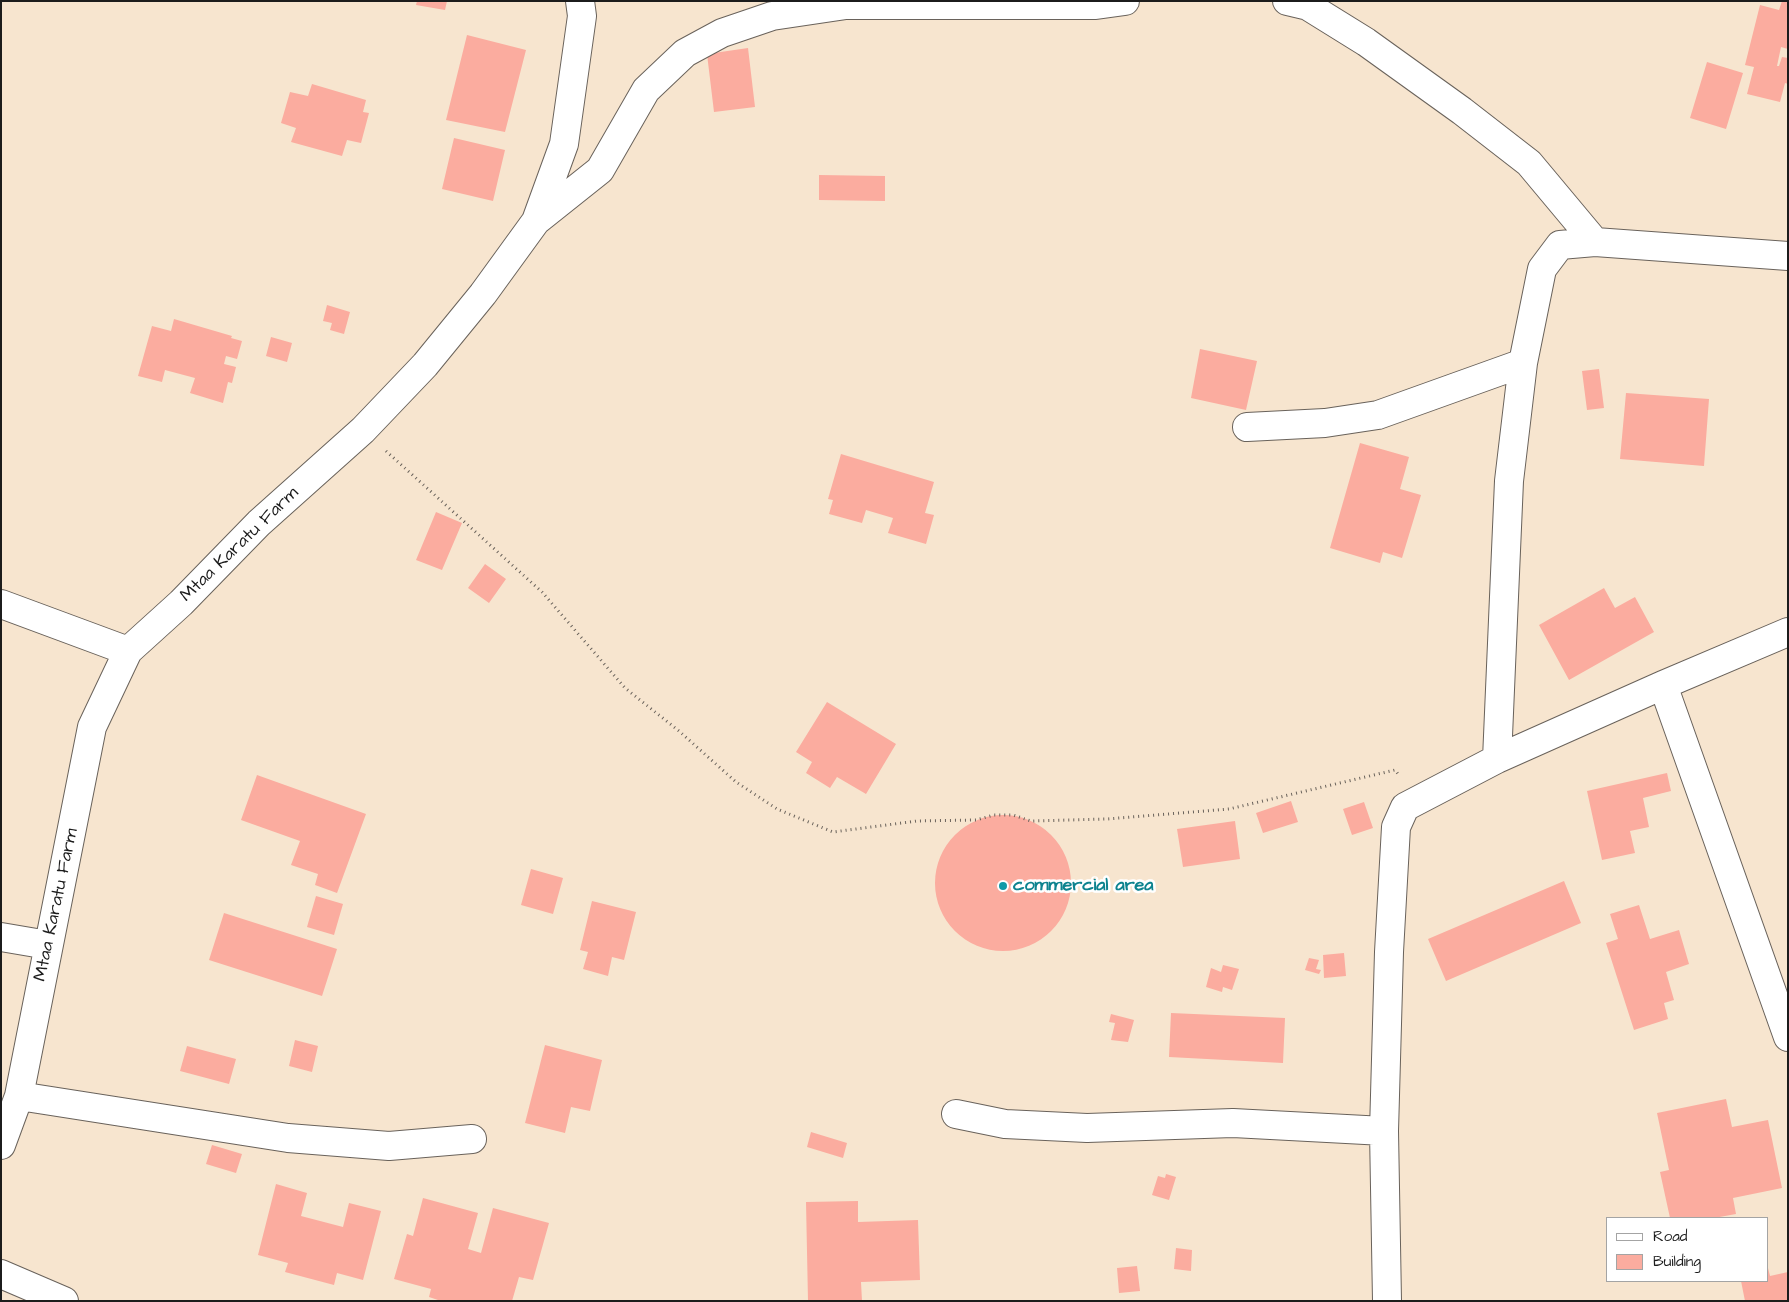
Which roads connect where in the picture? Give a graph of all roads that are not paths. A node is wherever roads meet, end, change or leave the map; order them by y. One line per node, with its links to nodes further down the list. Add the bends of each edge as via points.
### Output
1 (580, 1): 4 (street, Mtaa Karatu Farm, via 582,16 564,144)
2 (1125, 1): 4 (street, via 1096,5 846,5 772,16 722,33 685,53 646,90 600,170)
3 (1287, 1): 5 (street, via 1308,6 1366,42 1530,163)
4 (536, 221): 11 (street, Mtaa Karatu Farm, via 448,337 364,430 266,517)
5 (1596, 242): 6 (street); 7 (street, via 1560,245 1542,269)
6 (1788, 256)
7 (1523, 363): 8 (street, via 1378,415 1325,423); 13 (street, via 1509,481)
8 (1246, 427)
9 (1, 604): 11 (street)
10 (1788, 632): 12 (street)
11 (128, 652): 15 (street, Mtaa Karatu Farm, via 92,727)
12 (1663, 685): 13 (street); 16 (street)
13 (1497, 759): 19 (street, via 1405,807 1396,827)
14 (1, 937): 15 (street)
15 (48, 945): 17 (street, Mtaa Karatu Farm)
16 (1788, 1037)
17 (19, 1096): 20 (street, via 288,1138 389,1146); 21 (street, Mtaa Karatu Farm)
18 (956, 1114): 19 (street, via 1004,1124 1087,1128 1233,1122)
19 (1384, 1131): 24 (street)
20 (472, 1139)
21 (1, 1145)
22 (1, 1274): 23 (street)
23 (64, 1301)
24 (1387, 1301)

